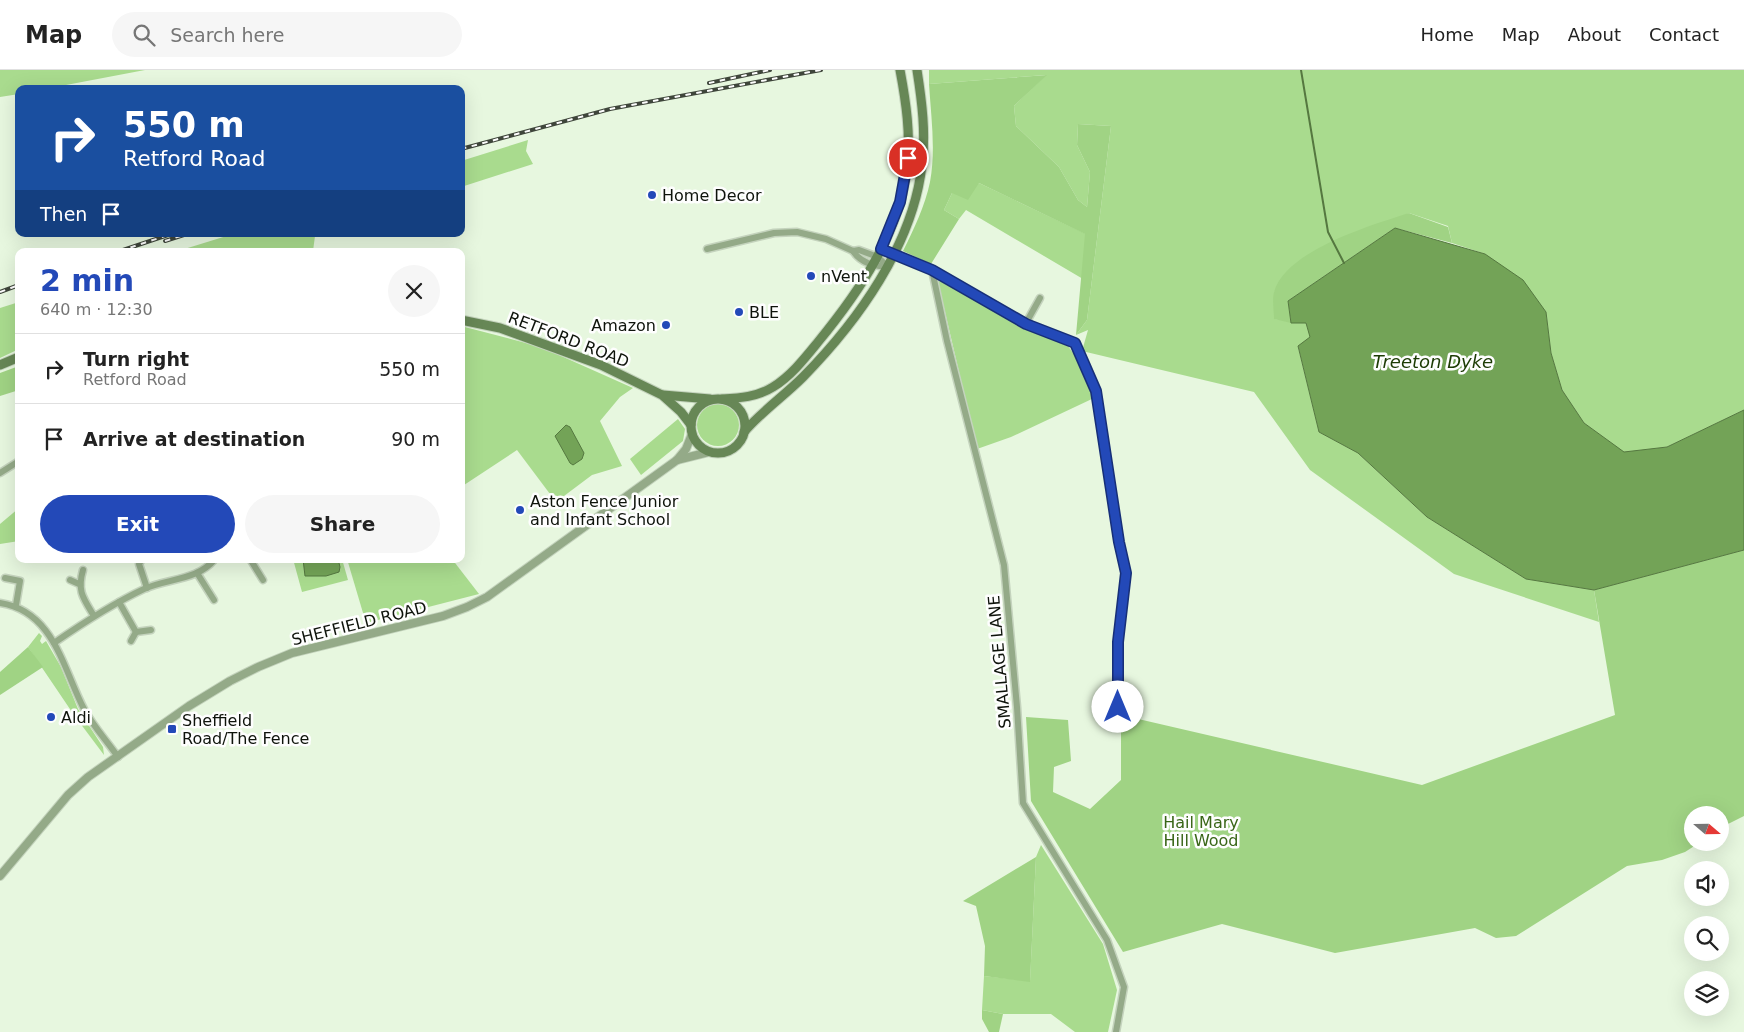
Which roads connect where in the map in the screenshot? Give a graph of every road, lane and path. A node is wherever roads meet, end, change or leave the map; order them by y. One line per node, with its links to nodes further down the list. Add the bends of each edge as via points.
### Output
1 (917, 71): 6 (main road, via 924,114 922,172 914,204)
2 (900, 72): 5 (main road, RETFORD ROAD, via 908,123 907,168 896,214)
3 (707, 249): 4 (street, via 774,232 797,232 826,239)
4 (853, 251): 5 (street); 7 (street, via 857,257)
5 (880, 253): 6 (street); 7 (main road, RETFORD ROAD); 8 (street)
6 (893, 254): 8 (main road); 9 (street)
7 (873, 265): 8 (street); 16 (main road, RETFORD ROAD, via 826,333 786,377 757,395)
8 (887, 266): 18 (main road, via 825,353)
9 (932, 270): 12 (street); 45 (street, SMALLAGE LANE, via 949,351 1004,564 1023,803 1107,940 1124,987)
10 (1040, 298): 12 (street)
11 (465, 321): 15 (main road, RETFORD ROAD, via 500,328 551,345)
12 (1026, 324): 42 (street, via 1075,343 1096,391 1126,573 1118,642)
13 (15, 359): 14 (main road)
14 (0, 365)
15 (662, 395): 16 (main road, RETFORD ROAD); 17 (main road, RETFORD ROAD, via 682,412)
16 (717, 399): 17 (main road, via 705,401 695,411); 18 (main road, via 740,410 744,417)
17 (691, 430): 19 (main road, via 696,442); 20 (street, SHEFFIELD ROAD, via 686,450)
18 (744, 432): 19 (main road, via 731,449)
19 (710, 452): 20 (street, SHEFFIELD ROAD)
20 (677, 460): 43 (street, SHEFFIELD ROAD, via 487,597 442,616 292,654 258,667 190,706)
21 (15, 464): 22 (street)
22 (0, 473)
23 (140, 563): 32 (street)
24 (210, 563): 27 (street)
25 (252, 563): 30 (street)
26 (83, 570): 31 (street)
27 (198, 573): 32 (street); 33 (street)
28 (4, 578): 36 (street, via 20,581)
29 (70, 580): 31 (street)
30 (263, 580)
31 (79, 584): 37 (street)
32 (147, 588): 34 (street)
33 (214, 600)
34 (119, 602): 37 (street); 39 (street)
35 (0, 603): 36 (street)
36 (16, 605): 41 (street, via 31,614)
37 (94, 616): 41 (street)
38 (151, 630): 39 (street)
39 (136, 632): 40 (street)
40 (131, 641)
41 (54, 644): 43 (street, via 86,712)
42 (1118, 713)
43 (118, 757): 44 (street, SHEFFIELD ROAD, via 72,791)
44 (0, 876)
45 (1116, 1032)

